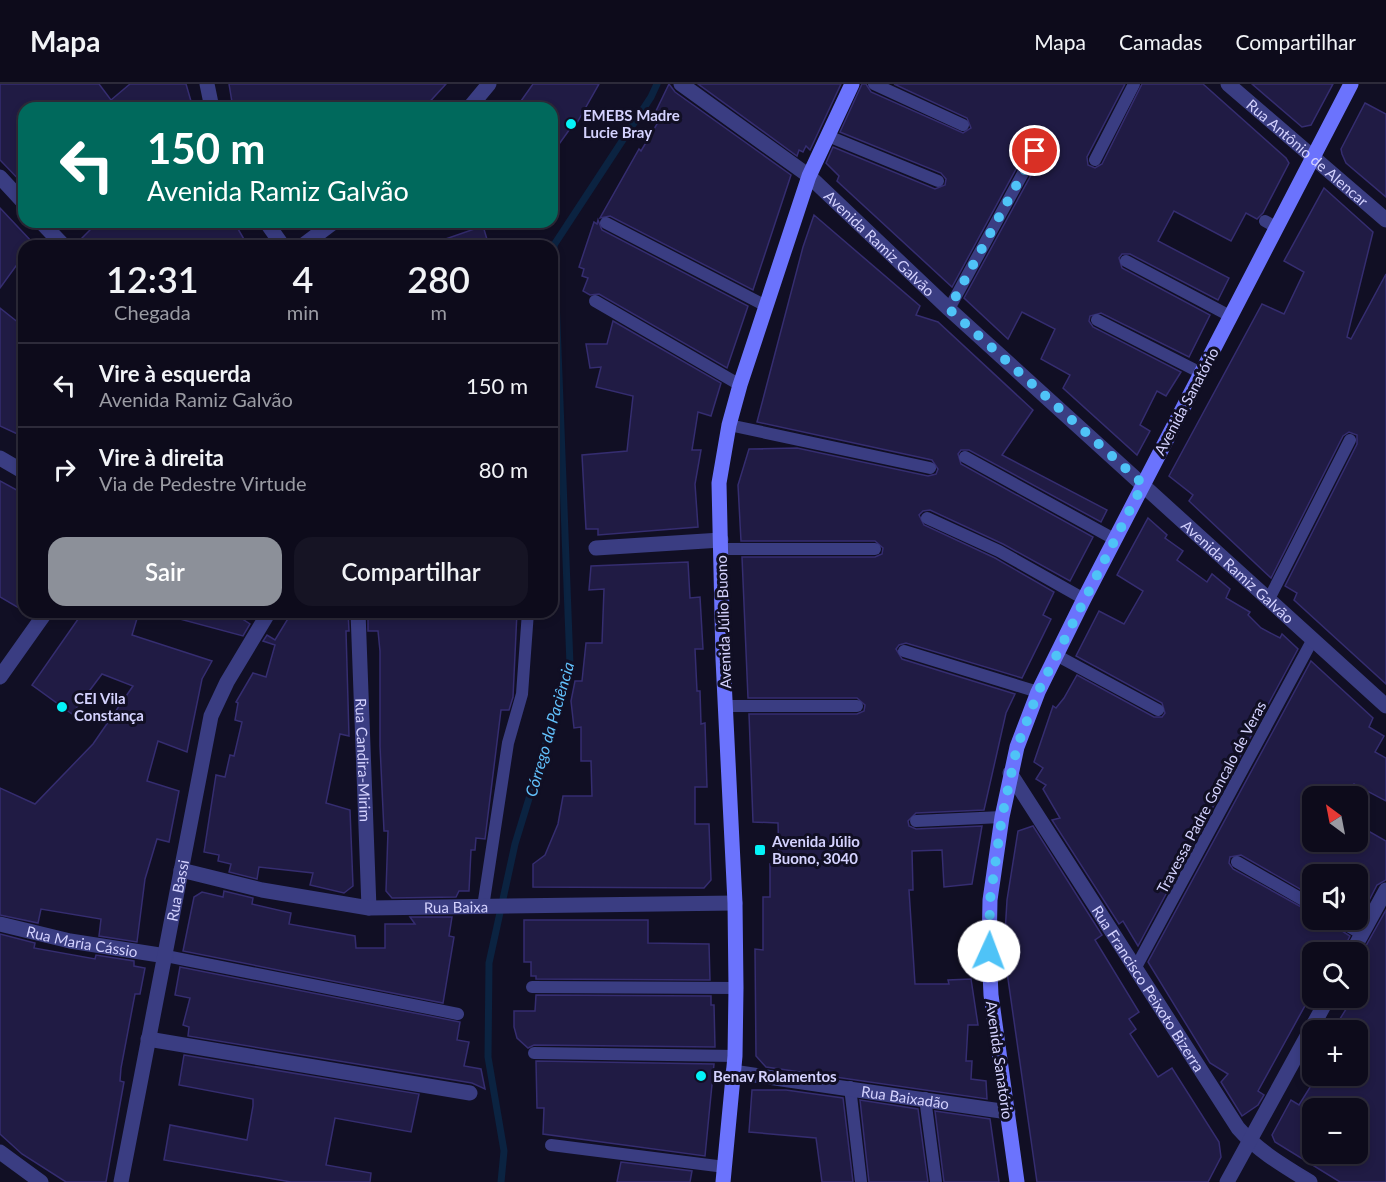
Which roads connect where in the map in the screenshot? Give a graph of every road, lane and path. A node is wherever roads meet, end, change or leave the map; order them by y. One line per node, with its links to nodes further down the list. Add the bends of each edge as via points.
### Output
1 (207, 84): 9 (street)
2 (489, 84): 10 (street)
3 (681, 84): 16 (street, Avenida Ramiz Galvão)
4 (852, 84): 12 (street, Avenida Júlio Buono)
5 (874, 84): 11 (lane)
6 (1134, 84): 15 (lane)
7 (1228, 84): 14 (street, Rua Antônio de Alencar)
8 (1351, 84): 14 (street, Avenida Sanatório)
9 (211, 102)
10 (474, 102)
11 (963, 125)
12 (828, 136): 16 (street, Avenida Júlio Buono); 18 (lane)
13 (1035, 151): 29 (lane)
14 (1312, 158): 20 (street, Rua Antônio de Alencar); 30 (street, Avenida Sanatório, via 1271,224)
15 (1095, 160)
16 (808, 176): 28 (street, Avenida Júlio Buono); 29 (street, Avenida Ramiz Galvão)
17 (0, 177): 19 (street)
18 (938, 181)
19 (18, 196)
20 (1386, 220)
21 (606, 223): 28 (lane)
22 (47, 228): 24 (street)
23 (326, 228): 25 (street)
24 (58, 240)
25 (310, 240)
26 (1126, 261): 30 (lane)
27 (596, 301): 33 (lane)
28 (766, 306): 33 (street, Avenida Júlio Buono)
29 (949, 309): 40 (street, Avenida Ramiz Galvão)
30 (1230, 316): 32 (street, Avenida Sanatório)
31 (1097, 320): 32 (lane)
32 (1201, 373): 40 (street, Avenida Sanatório)
33 (740, 385): 34 (street, Avenida Júlio Buono)
34 (729, 425): 39 (lane); 43 (street, Avenida Júlio Buono, via 719,483)
35 (1350, 440): 47 (lane)
36 (965, 457): 42 (lane)
37 (0, 458): 38 (street)
38 (18, 468)
39 (930, 468)
40 (1143, 484): 42 (street, Avenida Sanatório); 47 (street, Avenida Ramiz Galvão)
41 (927, 518): 46 (lane, via 999,551)
42 (1114, 538): 46 (street, Avenida Sanatório)
43 (721, 544): 44 (street); 45 (lane); 57 (street, Avenida Júlio Buono)
44 (596, 548)
45 (875, 549)
46 (1084, 599): 54 (street, Avenida Sanatório)
47 (1269, 599): 52 (street, Avenida Ramiz Galvão)
48 (42, 618): 55 (street)
49 (265, 618): 65 (street, Rua Bassi, via 211,716)
50 (358, 618): 70 (street, Rua Candira-Mirim)
51 (528, 618): 69 (lane, via 522,694 508,744)
52 (1313, 639): 59 (street, Avenida Ramiz Galvão); 76 (lane, Travessa Padre Goncalo de Veras)
53 (904, 651): 56 (lane)
54 (1056, 655): 56 (street, Avenida Sanatório); 60 (lane)
55 (0, 677)
56 (1038, 692): 61 (street, Avenida Sanatório)
57 (726, 706): 58 (lane); 68 (street, Avenida Júlio Buono)
58 (857, 706)
59 (1386, 706)
60 (1158, 710)
61 (1010, 773): 62 (street, Avenida Sanatório); 76 (street, Rua Francisco Peixoto Bizerra)
62 (1002, 817): 63 (lane); 87 (street, Avenida Sanatório, via 990,900 989,951 991,995)
63 (916, 821)
64 (1237, 862): 67 (lane)
65 (181, 870): 70 (street, Rua Baixa, via 262,890); 75 (street, Rua Bassi)
66 (1386, 890): 73 (street)
67 (1302, 899)
68 (735, 903): 69 (street, Rua Baixa); 78 (street, Avenida Júlio Buono)
69 (484, 907): 70 (street, Rua Baixa)
70 (369, 908)
71 (0, 924): 75 (street, Rua Maria Cássio)
72 (1356, 930): 73 (lane)
73 (1362, 933): 74 (street)
74 (1357, 942)
75 (166, 956): 80 (lane); 81 (street, Rua Bassi)
76 (1136, 969): 88 (street, Rua Francisco Peixoto Bizerra, via 1221,1104)
77 (532, 987): 78 (lane)
78 (736, 988): 83 (street, Avenida Júlio Buono)
79 (1323, 1008): 88 (street)
80 (458, 1014)
81 (148, 1039): 85 (street); 93 (street, Rua Bassi)
82 (534, 1053): 83 (lane)
83 (734, 1064): 84 (street, Rua Baixadão); 91 (street, Avenida Júlio Buono)
84 (850, 1087): 86 (street, Rua Baixadão); 94 (lane)
85 (470, 1093)
86 (925, 1098): 87 (street, Rua Baixadão); 95 (lane)
87 (1008, 1112): 96 (street, Avenida Sanatório)
88 (1250, 1142): 97 (street); 98 (street, Rua Francisco Peixoto Bizerra)
89 (551, 1145): 91 (lane)
90 (0, 1152): 92 (street)
91 (724, 1175)
92 (41, 1182)
93 (121, 1182)
94 (861, 1182)
95 (936, 1182)
96 (1017, 1182)
97 (1227, 1182)
98 (1311, 1182)

